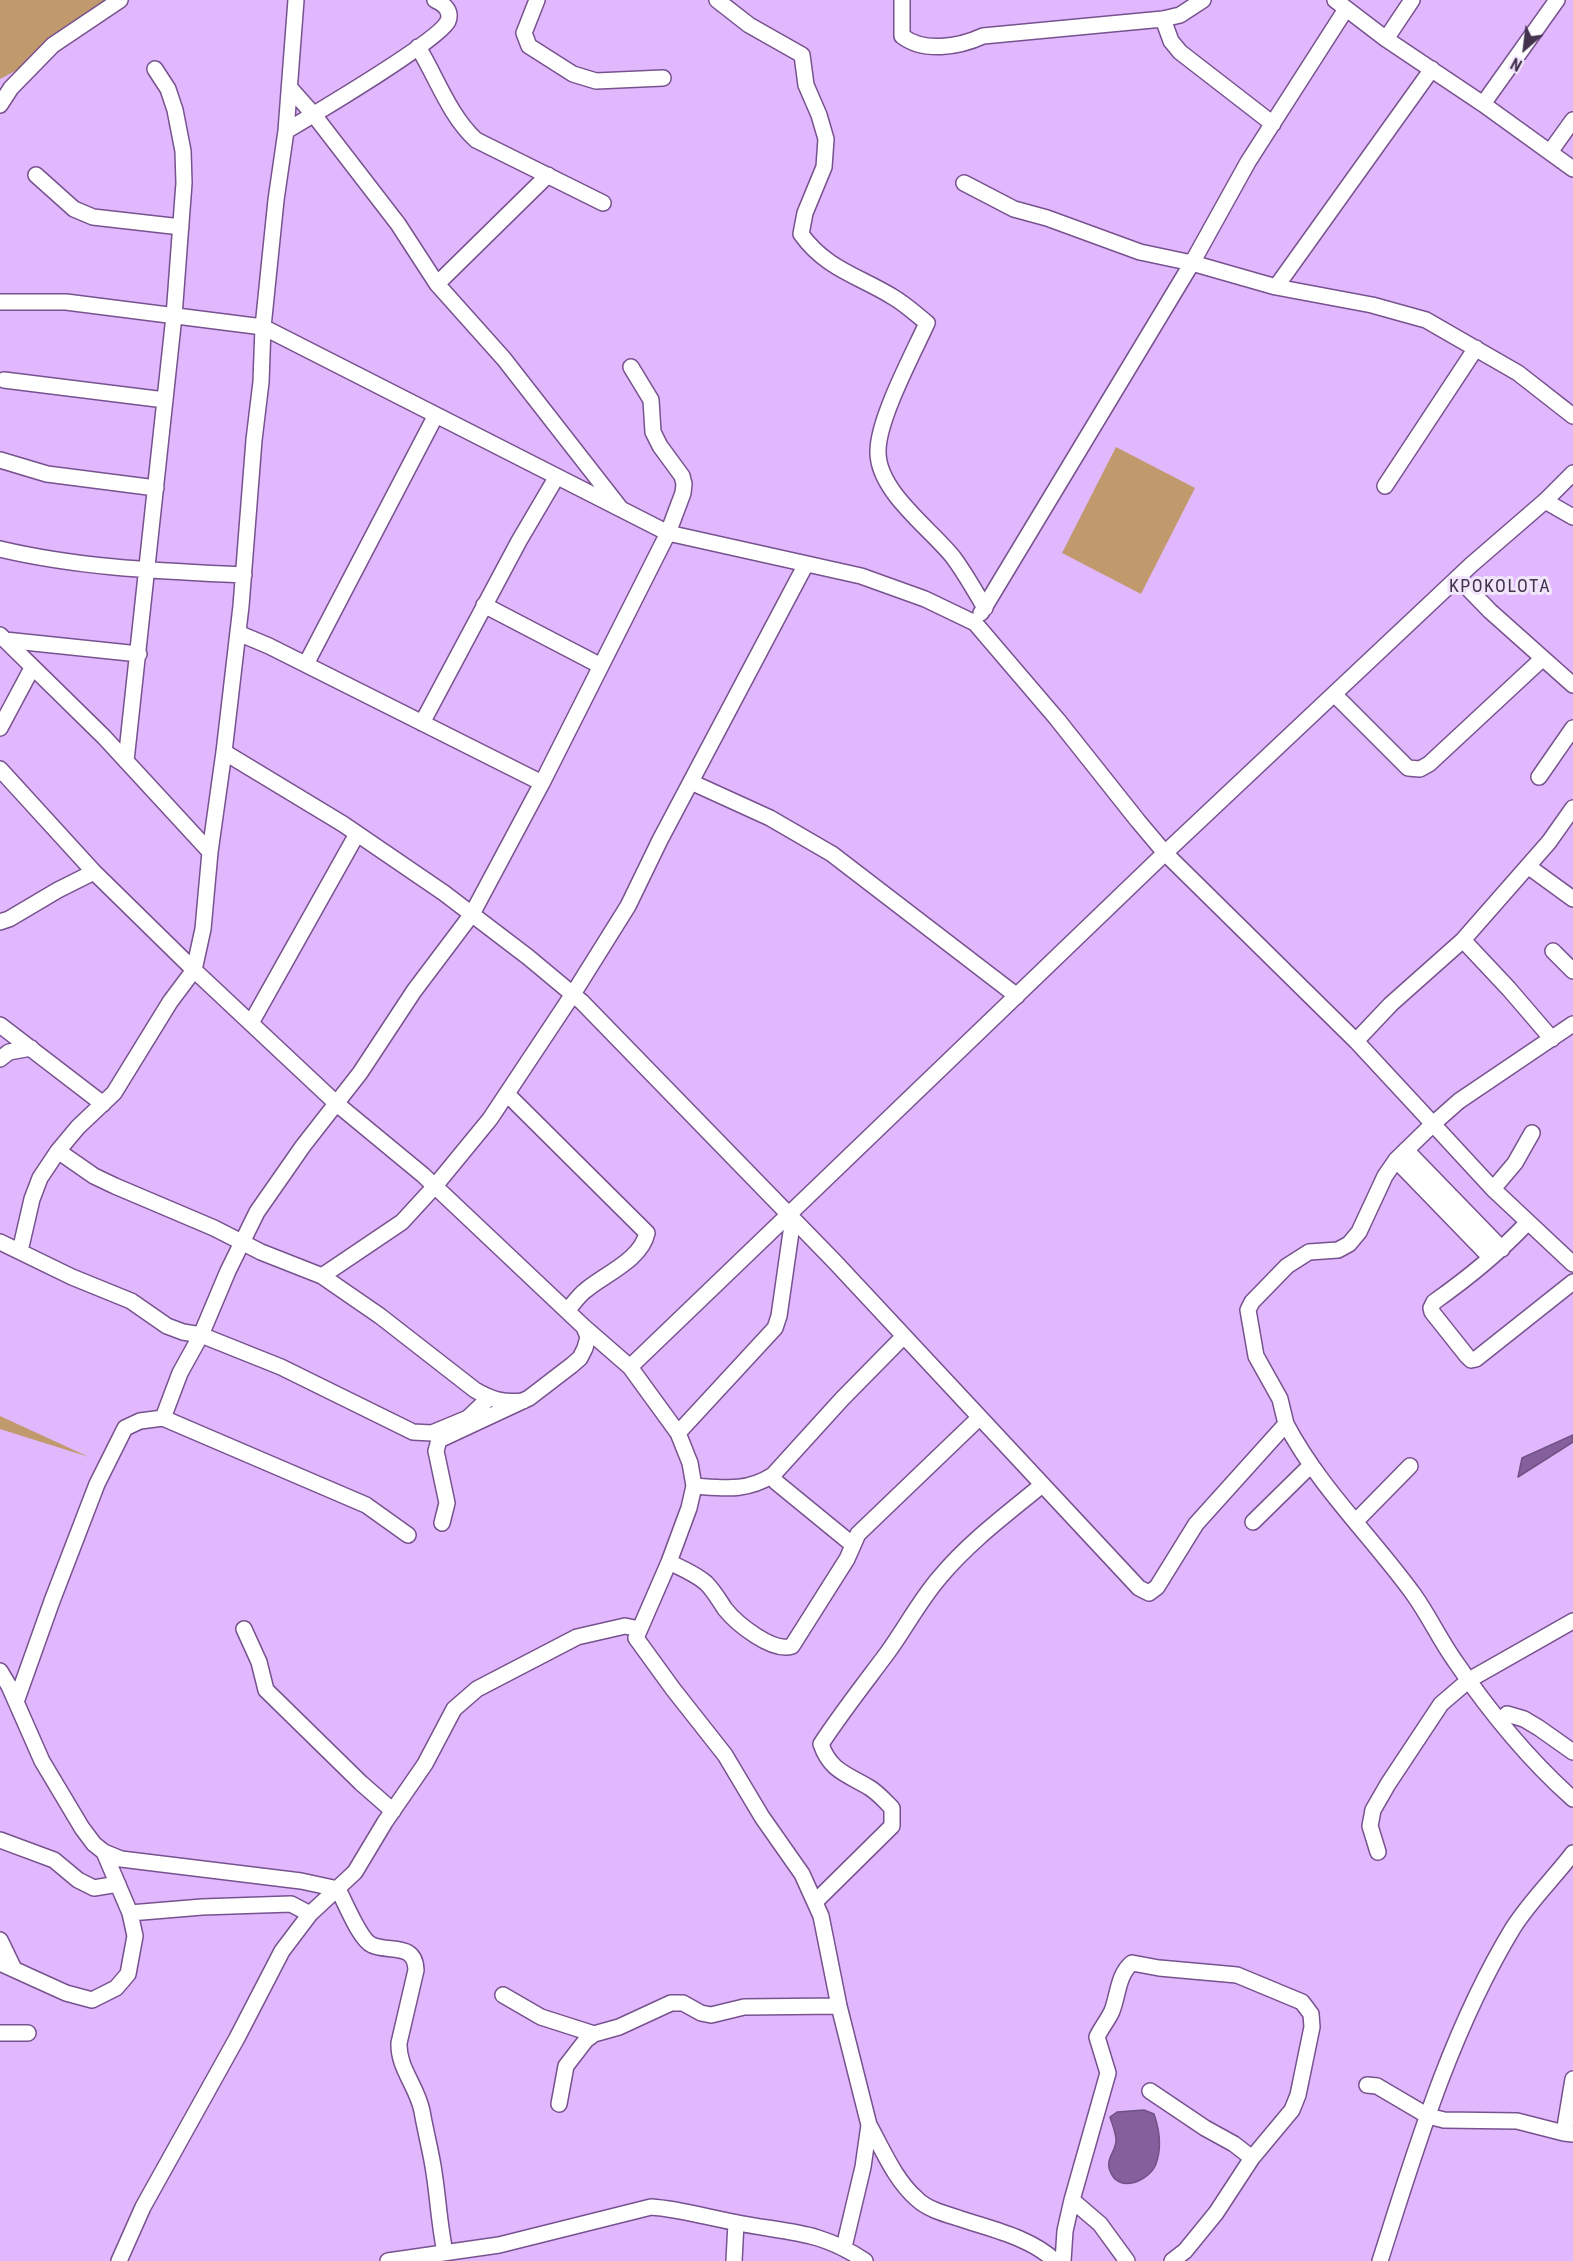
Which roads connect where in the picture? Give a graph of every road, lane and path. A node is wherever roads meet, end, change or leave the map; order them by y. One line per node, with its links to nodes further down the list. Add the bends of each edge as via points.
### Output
1 (120, 0): 19 (street, via 53,45 11,88)
2 (296, 0): 17 (street)
3 (435, 0): 13 (street, via 444,4 449,19 443,29)
4 (537, 0): 16 (street, via 524,33 529,46 547,58 573,74 596,81)
5 (717, 0): 58 (street, via 749,25 802,55 806,85 826,139 824,167 805,213 801,234 813,251 850,276 894,297 927,323 886,416 878,449 879,464 889,487 953,557)
6 (902, 0): 11 (street, via 902,36 911,43 932,48 983,36)
7 (1203, 0): 11 (street)
8 (1412, 0): 12 (street)
9 (1557, 0): 18 (street)
10 (1340, 5): 12 (street); 22 (street)
11 (1165, 23): 22 (street, via 1180,52)
12 (1386, 39): 15 (street)
13 (418, 48): 20 (street); 26 (street, via 464,129 476,140)
14 (155, 69): 30 (street, via 168,89 183,151)
15 (1432, 69): 18 (street); 33 (street)
16 (663, 78)
17 (290, 88): 20 (street); 23 (street)
18 (1483, 104): 24 (street)
19 (0, 105)
20 (314, 115): 23 (street); 32 (street, via 398,224)
21 (1573, 120): 24 (street)
22 (1273, 124): 31 (street)
23 (286, 131): 36 (street)
24 (1550, 152): 25 (street)
25 (1573, 169)
26 (548, 175): 29 (street); 32 (street)
27 (36, 176): 30 (street, via 74,209 93,217)
28 (964, 183): 31 (street, via 1014,209 1140,252)
29 (603, 203)
30 (181, 227): 35 (street)
31 (1192, 263): 33 (street); 58 (street)
32 (437, 284): 49 (street, via 504,359)
33 (1276, 287): 37 (street, via 1372,305 1426,320)
34 (0, 302): 35 (street, via 66,302)
35 (174, 316): 36 (street); 40 (street)
36 (263, 327): 41 (street); 55 (street)
37 (1476, 348): 42 (street, via 1518,373); 46 (street)
38 (631, 367): 51 (street, via 651,400 653,432 684,484)
39 (4, 380): 40 (street)
40 (165, 400): 47 (street)
41 (436, 415): 45 (street); 64 (street)
42 (1573, 416)
43 (0, 460): 47 (street, via 47,474)
44 (1573, 473): 48 (street)
45 (556, 478): 49 (street); 57 (street)
46 (1385, 486)
47 (156, 488): 54 (street)
48 (1545, 501): 50 (street); 56 (street)
49 (623, 511): 51 (street)
50 (1573, 517)
51 (668, 533): 53 (street); 65 (street)
52 (0, 549): 54 (street)
53 (806, 564): 59 (street, via 861,576 925,599); 76 (street)
54 (147, 570): 55 (street); 62 (street)
55 (244, 575): 60 (street)
56 (1458, 578): 63 (street); 68 (street)
57 (484, 605): 65 (street); 69 (street)
58 (985, 608): 59 (street)
59 (975, 623): 81 (street)
60 (238, 633): 64 (street); 72 (street)
61 (2, 637): 62 (street); 66 (street)
62 (139, 654): 73 (street)
63 (1542, 659): 67 (street); 68 (street, via 1419,769 1408,768)
64 (306, 664): 69 (street)
65 (601, 666): 77 (street)
66 (32, 668): 70 (street); 73 (street)
67 (1573, 685)
68 (1334, 694): 81 (street)
69 (422, 723): 77 (street)
70 (0, 728)
71 (1573, 729): 75 (street)
72 (224, 752): 79 (street); 80 (street)
73 (126, 761): 80 (street)
74 (0, 769): 83 (street)
75 (1539, 777)
76 (691, 782): 91 (street, via 628,906); 92 (street, via 770,818 832,854)
77 (542, 783): 85 (street)
78 (1573, 808): 82 (street)
79 (357, 834): 85 (street); 93 (street)
80 (210, 852): 89 (street)
81 (1165, 853): 92 (street); 97 (street)
82 (1529, 867): 84 (street); 87 (street)
83 (94, 872): 86 (street); 89 (street)
84 (1573, 899)
85 (472, 914): 91 (street); 102 (street)
86 (0, 921)
87 (1463, 940): 96 (street); 97 (street)
88 (1553, 951): 90 (street)
89 (194, 970): 93 (street); 101 (street)
90 (1573, 971)
91 (573, 994): 100 (street); 109 (street)
92 (1017, 996): 109 (street)
93 (251, 1023): 102 (street)
94 (1573, 1024): 96 (street)
95 (0, 1025): 98 (street)
96 (1552, 1038): 103 (street)
97 (1356, 1041): 103 (street)
98 (31, 1048): 99 (street, via 9,1052); 101 (street)
99 (0, 1059)
100 (507, 1094): 107 (street); 119 (street, via 647,1233 629,1260 584,1291)
101 (103, 1104): 105 (street)
102 (337, 1104): 107 (street); 112 (street, via 263,1203)
103 (1433, 1124): 106 (street); 108 (street)
104 (1532, 1133): 108 (street, via 1515,1163)
105 (58, 1150): 112 (street, via 94,1176); 113 (street, via 35,1188)
106 (1401, 1155): 114 (street); 128 (street, via 1385,1176 1359,1232 1349,1244 1338,1250 1309,1252 1287,1266 1248,1310 1256,1356 1280,1399)
107 (435, 1186): 116 (street, via 402,1222); 119 (street)
108 (1493, 1189): 110 (street)
109 (791, 1216): 122 (street); 123 (street); 129 (street, via 775,1328)
110 (1527, 1223): 114 (street); 115 (street)
111 (0, 1242): 113 (street)
112 (242, 1242): 116 (street); 121 (street)
113 (20, 1251): 121 (street, via 131,1301 167,1326)
114 (1496, 1253): 117 (street, via 1431,1308 1471,1360)
115 (1573, 1264)
116 (322, 1276): 124 (street)
117 (1568, 1286): 118 (street)
118 (1573, 1303)
119 (567, 1311): 120 (street)
120 (584, 1327): 123 (street); 125 (street, via 588,1337 580,1358)
121 (201, 1335): 124 (street, via 281,1367 413,1432 432,1433 468,1418); 126 (street, via 180,1373)
122 (903, 1337): 127 (street); 132 (street)
123 (630, 1368): 129 (street)
124 (489, 1398): 125 (street)
125 (523, 1401): 137 (street, via 439,1440 436,1451 447,1503)
126 (163, 1418): 138 (street, via 366,1505); 146 (street, via 125,1428 97,1484)
127 (979, 1418): 133 (street); 139 (street, via 858,1534)
128 (1286, 1424): 130 (street); 133 (street, via 1196,1524 1157,1587 1149,1593 1139,1588)
129 (678, 1433): 134 (street)
130 (1310, 1466): 135 (street); 136 (street)
131 (1410, 1466): 135 (street)
132 (773, 1475): 134 (street, via 761,1483 736,1489); 139 (street, via 776,1482)
133 (1041, 1485): 157 (street, via 940,1576 820,1744 825,1758 841,1773 872,1789 892,1808 892,1826)
134 (694, 1486): 140 (street)
135 (1356, 1521): 145 (street, via 1415,1596)
136 (1253, 1522)
137 (442, 1524)
138 (408, 1535)
139 (853, 1545): 140 (street, via 792,1646 784,1648 743,1627 704,1581)
140 (669, 1562): 143 (street)
141 (1573, 1621): 145 (street)
142 (244, 1629): 150 (street, via 266,1690)
143 (639, 1629): 150 (street, via 625,1626 577,1637 477,1689 454,1709 425,1764); 157 (street, via 636,1638 725,1755 802,1874)
144 (0, 1671): 146 (street)
145 (1469, 1680): 147 (street); 153 (street, via 1432,1715 1373,1810 1370,1826)
146 (16, 1702): 152 (street, via 42,1761 82,1828)
147 (1501, 1722): 148 (street, via 1507,1714 1524,1719); 149 (street, via 1544,1773)
148 (1573, 1752)
149 (1573, 1799)
150 (393, 1811): 156 (street, via 355,1872)
151 (0, 1840): 155 (street, via 54,1860 94,1888)
152 (104, 1852): 155 (street); 156 (street, via 121,1858)
153 (1378, 1852)
154 (1573, 1853): 171 (street, via 1515,1925 1492,1964)
155 (118, 1884): 158 (street)
156 (338, 1889): 159 (street); 178 (street, via 370,1945 399,1949 416,1960 399,2055 422,2112)
157 (815, 1902): 163 (street)
158 (130, 1913): 159 (street, via 291,1904); 161 (street, via 135,1936 128,1974 116,1988 92,2000 66,1993)
159 (310, 1914): 179 (street, via 282,1951 143,2207)
160 (0, 1940): 161 (street)
161 (7, 1966)
162 (503, 1995): 166 (street, via 541,2017)
163 (839, 2006): 166 (street, via 744,2007 711,2015 671,2002 619,2027); 172 (street)
164 (0, 2033): 165 (street)
165 (28, 2033)
166 (594, 2034): 170 (street, via 566,2066)
167 (1573, 2079): 173 (street)
168 (1367, 2085): 171 (street, via 1377,2086)
169 (1150, 2091): 174 (street)
170 (559, 2104)
171 (1428, 2116): 173 (street, via 1458,2122 1517,2121); 187 (street)
172 (868, 2125): 177 (street, via 863,2167); 183 (street, via 903,2185 918,2201 1001,2232)
173 (1569, 2133)
174 (1252, 2158): 175 (street, via 1292,2110 1312,2027 1311,2014 1302,2002 1237,1975 1132,1963 1097,2037 1108,2073); 186 (street, via 1216,2213)
175 (1072, 2200): 184 (street); 185 (street, via 1100,2224)
176 (736, 2223): 177 (street, via 804,2233); 178 (street, via 651,2207 499,2246); 181 (street)
177 (844, 2247): 182 (street)
178 (445, 2252): 180 (street)
179 (119, 2261)
180 (388, 2261)
181 (734, 2261)
182 (865, 2261)
183 (1055, 2261)
184 (1063, 2261)
185 (1126, 2261)
186 (1172, 2261)
187 (1380, 2261)

